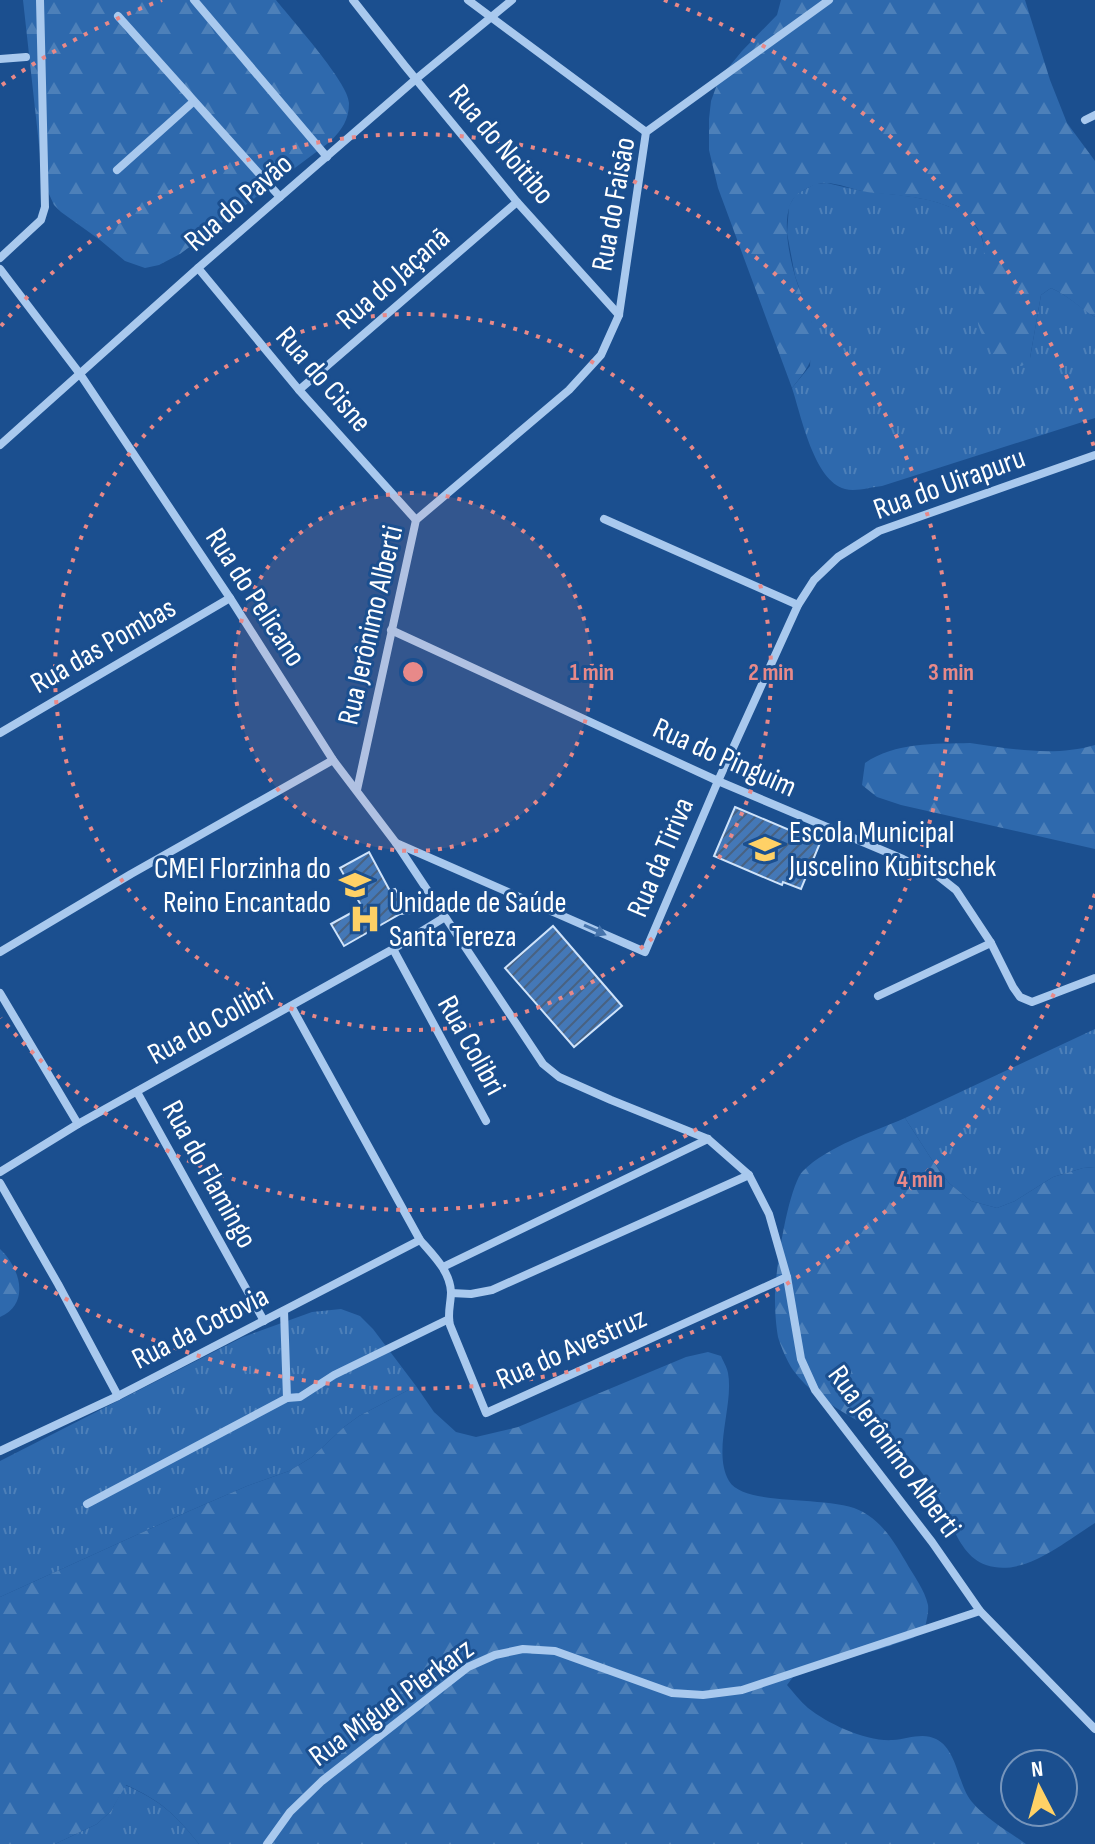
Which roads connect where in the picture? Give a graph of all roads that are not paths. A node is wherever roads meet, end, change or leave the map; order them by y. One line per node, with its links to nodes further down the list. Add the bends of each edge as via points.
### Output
1 (40, 0): 20 (street, via 45,207 41,220)
2 (194, 0): 16 (street)
3 (353, 0): 11 (street, Rua do Noitibo)
4 (468, 0): 8 (street)
5 (512, 0): 8 (street, Rua do Pavão)
6 (829, 0): 15 (street, Rua do Faisão)
7 (118, 16): 12 (street)
8 (492, 17): 11 (street, Rua do Pavão); 15 (street)
9 (26, 57): 10 (street)
10 (0, 59)
11 (416, 79): 16 (street, Rua do Pavão); 19 (street, Rua do Noitibo)
12 (193, 102): 17 (street); 18 (street)
13 (1095, 115): 14 (street)
14 (1085, 120)
15 (646, 132): 23 (street, Rua do Faisão)
16 (327, 157): 18 (street, Rua do Pavão)
17 (117, 170)
18 (280, 197): 21 (street, Rua do Pavão)
19 (517, 202): 23 (street, Rua do Noitibo); 25 (street, Rua do Jaçanã)
20 (0, 258)
21 (198, 268): 24 (street, Rua do Pavão); 25 (street, Rua do Cisne)
22 (0, 269): 24 (street, Rua do Pelicano)
23 (619, 315): 29 (street, Rua Jerônimo Alberti, via 601,355 569,390)
24 (80, 374): 26 (street, Rua do Pavão); 30 (street, Rua do Pelicano)
25 (299, 390): 29 (street, Rua do Cisne)
26 (0, 445)
27 (1095, 455): 31 (street, Rua do Uirapuru, via 879,531 838,557)
28 (604, 519): 31 (street)
29 (416, 520): 32 (street, Rua Jerônimo Alberti)
30 (230, 598): 33 (street, Rua das Pombas); 34 (street, Rua do Pelicano)
31 (798, 605): 35 (street, Rua do Uirapuru)
32 (391, 630): 35 (street, Rua do Pinguim); 36 (street, Rua Jerônimo Alberti)
33 (0, 733)
34 (333, 760): 36 (street, Rua do Pelicano); 41 (street)
35 (718, 781): 37 (street, Rua da Tiriva, one-way to 35, via 645,952); 39 (street, Rua do Pinguim, via 937,875 956,890)
36 (357, 790): 37 (street, Rua do Pelicano)
37 (396, 843): 38 (street, Rua Jerônimo Alberti)
38 (445, 917): 40 (street, Rua do Colibri); 49 (street, Rua Jerônimo Alberti, via 543,1064 559,1077)
39 (991, 943): 42 (street, Rua do Pinguim, via 1013,987 1032,1002); 44 (street)
40 (393, 949): 45 (street, Rua do Colibri); 47 (street, Rua Colibri)
41 (0, 952)
42 (1095, 978)
43 (0, 993): 48 (street)
44 (878, 996)
45 (291, 1006): 46 (street, Rua do Colibri); 53 (street, Rua do Avestruz)
46 (137, 1092): 48 (street, Rua do Colibri); 59 (street, Rua do Flamingo)
47 (486, 1121)
48 (78, 1124): 50 (street, Rua do Colibri)
49 (708, 1139): 51 (street, Rua Jerônimo Alberti); 54 (street)
50 (0, 1172)
51 (749, 1175): 55 (street, Rua Jerônimo Alberti, via 769,1214); 56 (street, via 492,1290)
52 (0, 1183): 60 (street)
53 (420, 1240): 54 (street, Rua do Avestruz); 57 (street, Rua da Cotovia)
54 (443, 1267): 56 (street, Rua do Avestruz)
55 (787, 1277): 58 (street, Rua do Avestruz, via 486,1413); 64 (street, Rua Jerônimo Alberti, via 801,1359 815,1390)
56 (451, 1293): 58 (street, Rua do Avestruz)
57 (284, 1311): 59 (street, Rua da Cotovia); 61 (street)
58 (449, 1319): 61 (street, via 300,1397)
59 (264, 1321): 60 (street, Rua da Cotovia)
60 (118, 1396): 62 (street, Rua da Cotovia)
61 (287, 1398): 63 (street)
62 (0, 1451)
63 (87, 1504)
64 (980, 1611): 65 (street, Rua Jerônimo Alberti); 66 (street, Rua Miguel Pierkarz, via 742,1690 703,1695 672,1693 555,1651 523,1649 495,1655 468,1667 322,1781)
65 (1095, 1729)
66 (267, 1844)

